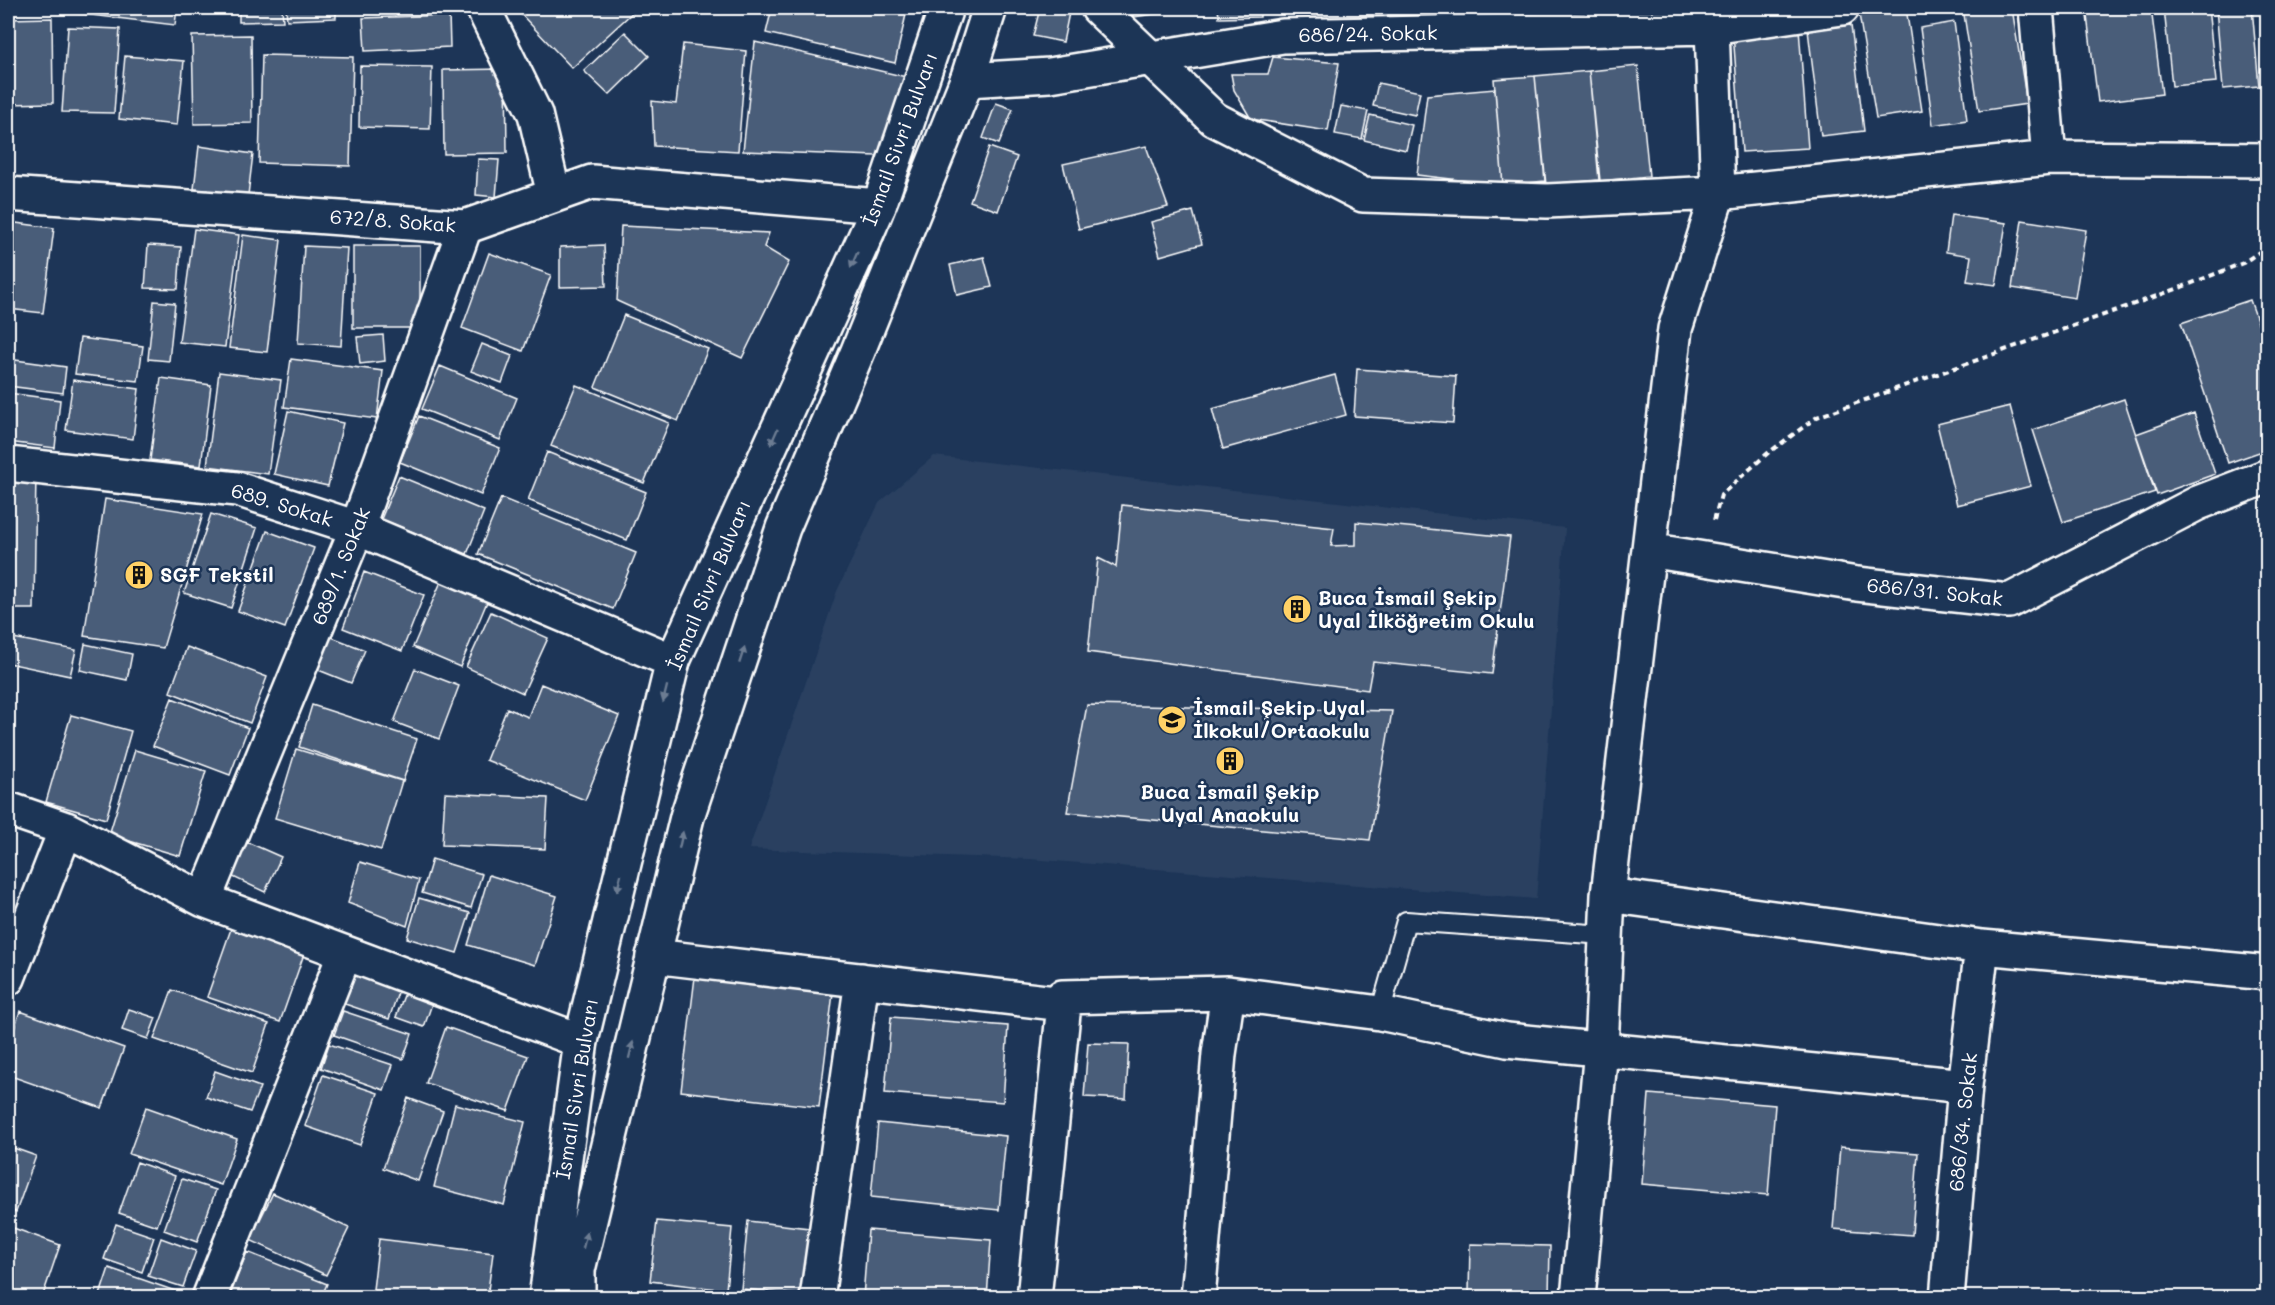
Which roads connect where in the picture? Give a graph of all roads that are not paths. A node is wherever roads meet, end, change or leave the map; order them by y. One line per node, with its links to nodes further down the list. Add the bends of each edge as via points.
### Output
1 (483, 8): 14 (street, via 535,114)
2 (946, 8): 15 (street, İsmail Sivri Bulvarı)
3 (990, 8): 9 (street, İsmail Sivri Bulvarı)
4 (1098, 8): 8 (street)
5 (1842, 8): 7 (street, 686/24. Sokak)
6 (2036, 8): 10 (street)
7 (1719, 20): 8 (street, 686/24. Sokak, via 1283,36); 12 (street)
8 (1153, 58): 9 (street, 686/24. Sokak, via 1050,75); 12 (street, via 1214,119 1363,195 1547,201)
9 (967, 80): 29 (street, İsmail Sivri Bulvarı, one-way to 9, via 687,817 783,528)
10 (2049, 158): 11 (street); 12 (street)
11 (2268, 160)
12 (1718, 193): 20 (street, via 1675,329)
13 (8, 194): 16 (street, 672/8. Sokak)
14 (554, 195): 15 (street, 672/8. Sokak, via 592,182); 16 (street, 672/8. Sokak)
15 (879, 206): 21 (street, İsmail Sivri Bulvarı, one-way to 21)
16 (465, 227): 19 (street, 689/1. Sokak)
17 (8, 464): 19 (street, 689. Sokak, via 237,489)
18 (2268, 476): 20 (street, 686/31. Sokak, via 2198,503 2009,601 1857,584)
19 (357, 528): 21 (street, 689. Sokak); 25 (street, 689/1. Sokak)
20 (1649, 550): 24 (street)
21 (673, 661): 36 (street, İsmail Sivri Bulvarı, one-way to 36)
22 (8, 810): 23 (street)
23 (66, 829): 25 (street); 31 (street)
24 (1608, 895): 26 (street); 27 (street)
25 (204, 900): 28 (street)
26 (1605, 935): 35 (lane, via 1406,921); 37 (street)
27 (1982, 947): 30 (street); 38 (street, 686/34. Sokak)
28 (345, 953): 36 (street); 39 (street)
29 (653, 956): 32 (street); 41 (street, İsmail Sivri Bulvarı, one-way to 29, via 578,1270)
30 (2268, 973)
31 (8, 978)
32 (862, 980): 34 (street); 42 (street)
33 (1228, 993): 34 (street, via 1062,997); 35 (street); 44 (street)
34 (1064, 1005): 43 (street)
35 (1380, 1013): 37 (street, via 1507,1040)
36 (581, 1041): 40 (street, İsmail Sivri Bulvarı)
37 (1601, 1049): 38 (street); 45 (street)
38 (1965, 1086): 46 (street, 686/34. Sokak)
39 (209, 1298)
40 (546, 1298)
41 (578, 1298)
42 (817, 1298)
43 (1034, 1298)
44 (1198, 1298)
45 (1578, 1298)
46 (1947, 1298)

